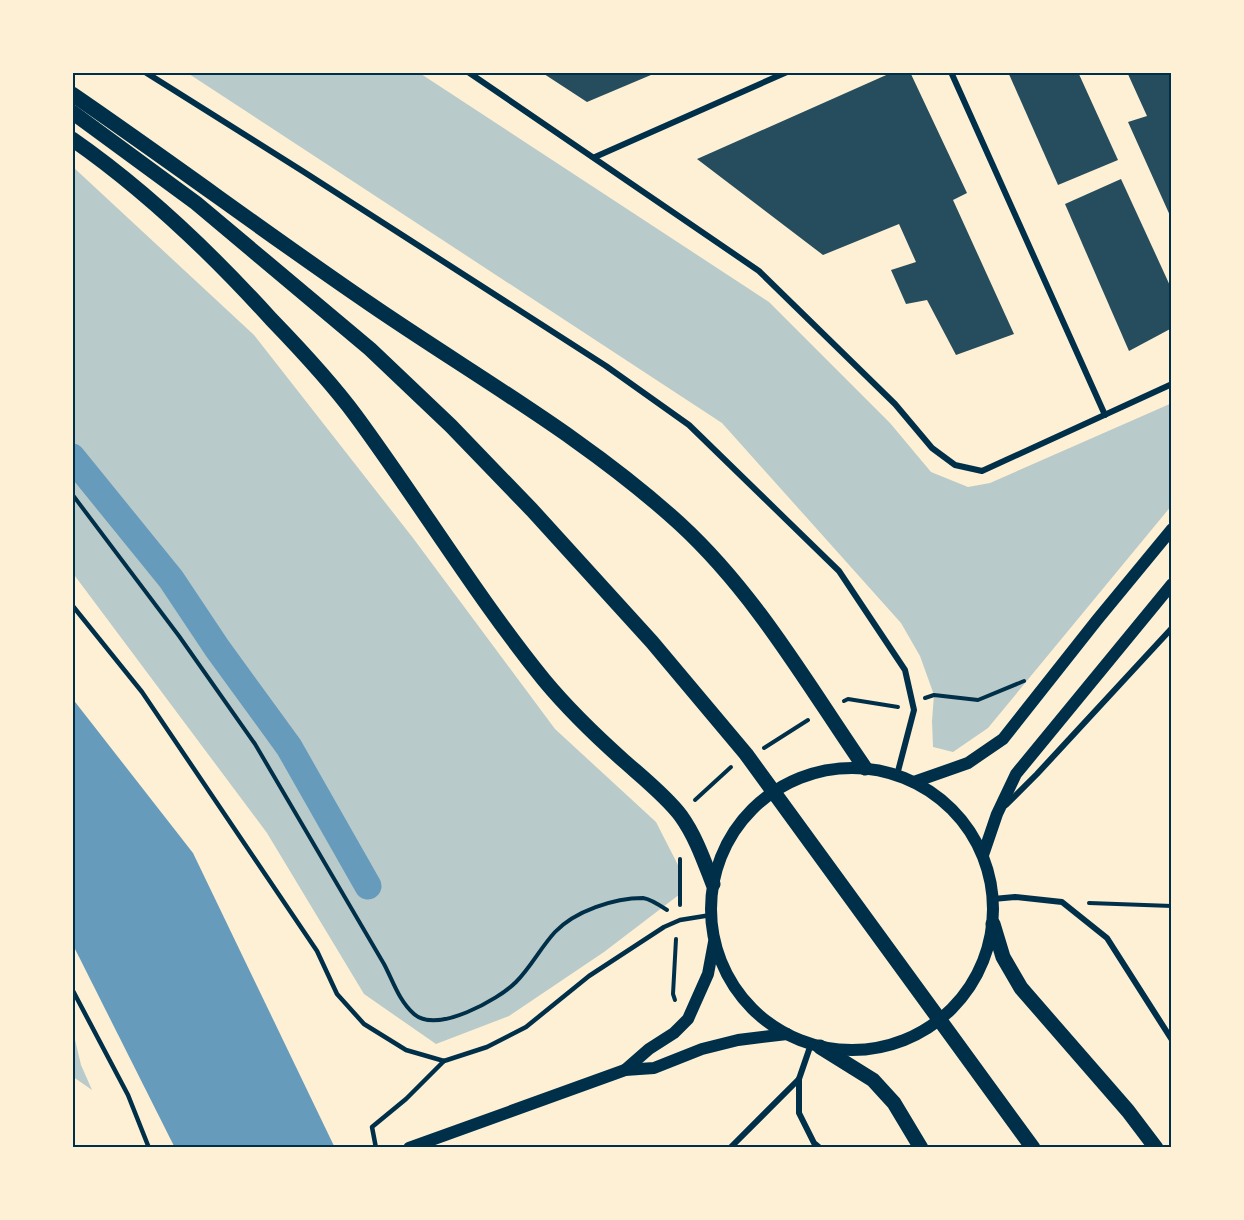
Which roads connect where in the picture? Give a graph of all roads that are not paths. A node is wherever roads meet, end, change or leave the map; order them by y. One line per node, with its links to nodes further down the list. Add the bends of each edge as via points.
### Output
1 (145, 72): 16 (street, via 606,366 689,425 839,571 905,670 914,710)
2 (468, 72): 8 (street)
3 (787, 72): 8 (street)
4 (951, 72): 10 (street)
5 (72, 94): 15 (main road, via 279,242 618,471 681,525 730,576 780,639)
6 (72, 112): 38 (main road, via 205,210 353,334 532,510 652,642 746,754)
7 (72, 139): 20 (main road, via 166,215 303,352 354,414 504,630 546,683 680,815 695,839)
8 (595, 157): 10 (street, via 759,271 895,404 933,448 955,465 982,471)
9 (1172, 384): 10 (street)
10 (1105, 415)
11 (1172, 529): 17 (main road, via 1003,739 968,763)
12 (1172, 584): 18 (main road, via 1016,774)
13 (72, 605): 29 (lane, via 142,692 317,951 337,994 364,1024 406,1050)
14 (1172, 628): 18 (street)
15 (865, 768): 16 (main road); 20 (main road, via 830,769 796,779 766,796 741,820 723,851)
16 (897, 775): 17 (main road)
17 (914, 782): 19 (main road, via 942,801 966,825)
18 (997, 814): 19 (main road)
19 (983, 855): 21 (main road)
20 (713, 884): 22 (main road)
21 (993, 899): 23 (main road); 27 (street, via 1062,902 1107,938)
22 (711, 915): 24 (main road); 29 (lane, via 664,927 589,976 526,1027 487,1047)
23 (993, 924): 28 (main road, via 985,957 970,988 948,1014 920,1033 888,1046 854,1050); 39 (main road, via 1003,957 1021,988)
24 (715, 941): 26 (main road, via 730,979 754,1011); 30 (main road, via 708,974 688,1019)
25 (72, 989): 32 (lane, via 128,1095)
26 (787, 1034): 28 (main road); 30 (main road, via 738,1040 654,1068)
27 (1172, 1040)
28 (816, 1045): 31 (street); 37 (main road, via 873,1080 894,1103)
29 (444, 1061): 33 (lane, via 372,1127)
30 (625, 1070): 34 (main road)
31 (799, 1079): 35 (street); 36 (street, via 799,1113)
32 (149, 1148)
33 (376, 1148)
34 (409, 1148)
35 (730, 1148)
36 (820, 1148)
37 (921, 1148)
38 (1033, 1148)
39 (1156, 1148)

